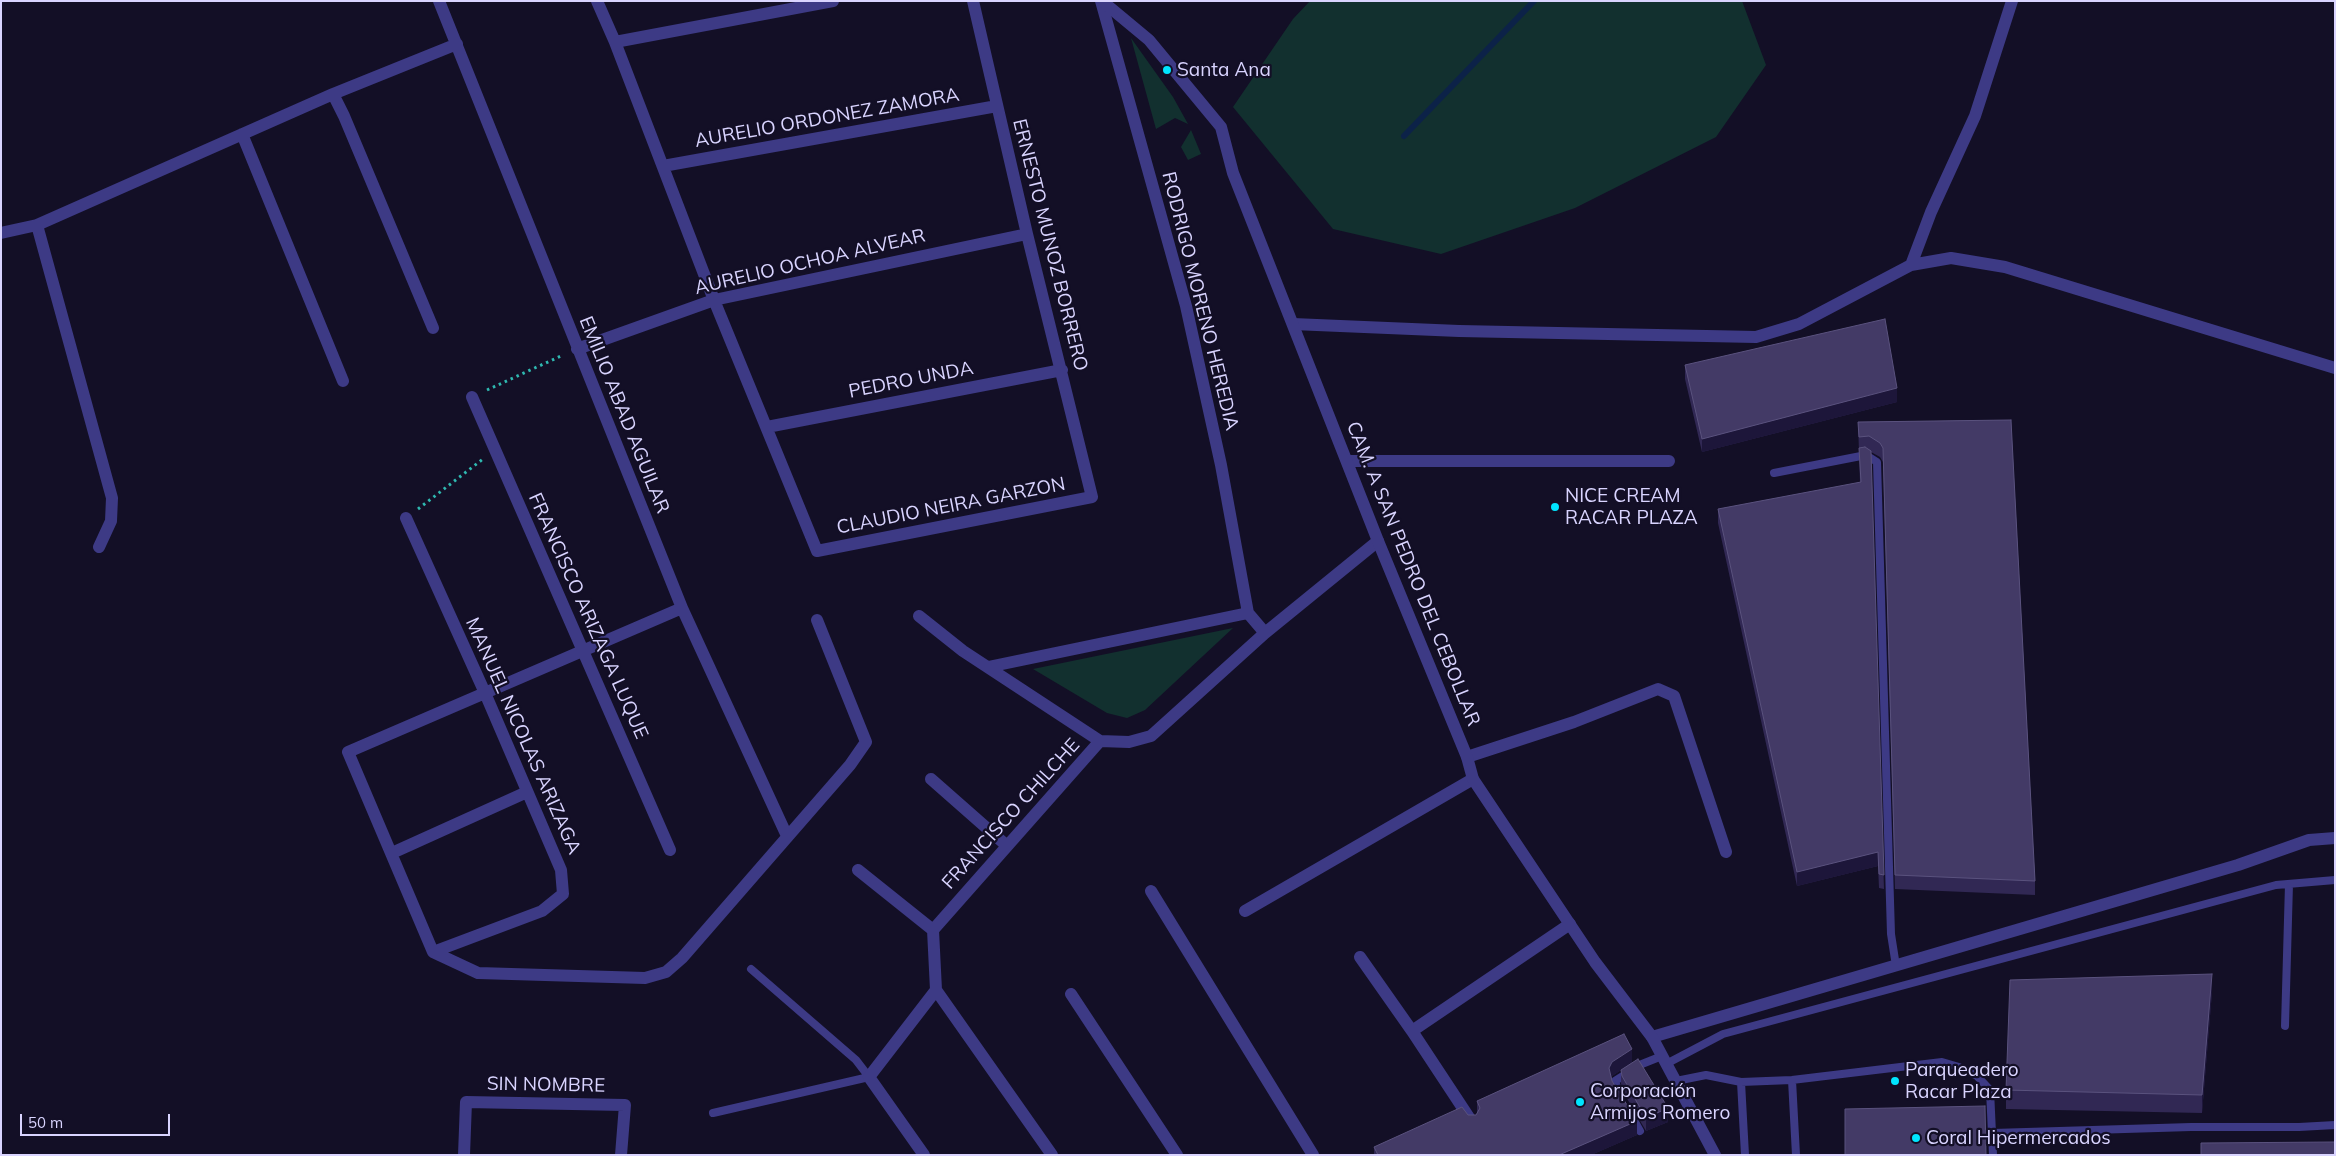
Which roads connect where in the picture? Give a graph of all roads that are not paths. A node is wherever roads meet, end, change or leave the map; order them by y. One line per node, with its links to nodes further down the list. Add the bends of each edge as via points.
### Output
1 (439, 1): 8 (street, EMILIO ABAD AGUILAR)
2 (597, 1): 7 (street)
3 (833, 1): 7 (street)
4 (973, 1): 10 (street, ERNESTO MUNOZ BORRERO)
5 (1101, 1): 18 (street, CAM. A SAN PEDRO DEL CEBOLLAR, via 1150,40 1222,127 1232,173); 34 (street, RODRIGO MORENO HEREDIA, via 1186,306 1221,466)
6 (2012, 1): 16 (street, via 1975,116 1931,212)
7 (615, 42): 12 (street)
8 (457, 44): 9 (street); 20 (street, EMILIO ABAD AGUILAR)
9 (333, 94): 11 (street); 19 (street)
10 (997, 106): 12 (street, AURELIO ORDONEZ ZAMORA); 15 (street, ERNESTO MUNOZ BORRERO)
11 (242, 134): 13 (street); 23 (street)
12 (663, 166): 17 (street)
13 (37, 226): 14 (street); 32 (street, via 112,498 111,521)
14 (1, 233)
15 (1027, 234): 17 (street, AURELIO OCHOA ALVEAR); 22 (street, ERNESTO MUNOZ BORRERO)
16 (1911, 265): 18 (street, via 1799,324 1756,336); 21 (street, via 1951,258 2004,267)
17 (714, 300): 20 (street, AURELIO OCHOA ALVEAR); 25 (street)
18 (1293, 324): 26 (street, CAM. A SAN PEDRO DEL CEBOLLAR)
19 (433, 328)
20 (577, 349): 33 (street, EMILIO ABAD AGUILAR)
21 (2334, 363)
22 (1062, 370): 25 (street, PEDRO UNDA); 29 (street, ERNESTO MUNOZ BORRERO)
23 (344, 380)
24 (472, 397): 38 (street, FRANCISCO ARIZAGA LUQUE)
25 (767, 427): 29 (street, CLAUDIO NEIRA GARZON, via 817,551)
26 (1347, 461): 27 (street); 31 (street, CAM. A SAN PEDRO DEL CEBOLLAR)
27 (1669, 461)
28 (1774, 472): 61 (lane, via 1866,455 1877,462 1891,934)
29 (1092, 497)
30 (406, 518): 40 (street, MANUEL NICOLAS ARIZAGA)
31 (1378, 541): 37 (street, FRANCISCO CHILCHE); 42 (street, CAM. A SAN PEDRO DEL CEBOLLAR)
32 (99, 547)
33 (682, 608): 38 (street); 46 (street, EMILIO ABAD AGUILAR)
34 (1248, 613): 37 (street); 39 (street)
35 (919, 616): 39 (street)
36 (817, 620): 46 (street, via 866,742 850,765)
37 (1265, 633): 41 (street, FRANCISCO CHILCHE, via 1151,736 1129,742)
38 (582, 651): 40 (street); 49 (street, FRANCISCO ARIZAGA LUQUE)
39 (988, 667): 41 (street)
40 (485, 693): 45 (street, MANUEL NICOLAS ARIZAGA); 51 (street, via 348,752)
41 (1100, 741): 48 (street, FRANCISCO CHILCHE)
42 (1467, 757): 44 (street, CAM. A SAN PEDRO DEL CEBOLLAR); 50 (street, via 1574,722 1658,689 1674,696)
43 (931, 779): 48 (street)
44 (1474, 779): 56 (street); 57 (street, CAM. A SAN PEDRO DEL CEBOLLAR)
45 (527, 792): 51 (street); 59 (street, MANUEL NICOLAS ARIZAGA, via 561,870 563,894 542,911)
46 (787, 836): 59 (street, via 682,958 666,972 645,978 478,973)
47 (2335, 838): 61 (street, via 2309,840 2238,866)
48 (1006, 845): 58 (street, FRANCISCO CHILCHE)
49 (670, 850)
50 (1726, 852)
51 (392, 853): 59 (street)
52 (858, 870): 58 (street)
53 (2335, 880): 54 (lane)
54 (2289, 884): 65 (lane); 68 (lane, via 1723,1034)
55 (1151, 891): 83 (street)
56 (1245, 911)
57 (1570, 924): 66 (street); 67 (street, CAM. A SAN PEDRO DEL CEBOLLAR)
58 (933, 930): 63 (street)
59 (433, 952)
60 (1360, 956): 66 (street)
61 (1896, 966): 67 (street)
62 (751, 969): 69 (lane, via 856,1060)
63 (936, 990): 69 (street); 81 (street)
64 (1071, 994): 82 (street)
65 (2285, 1026)
66 (1412, 1031): 74 (street)
67 (1652, 1037): 68 (street, CAM. A SAN PEDRO DEL CEBOLLAR)
68 (1664, 1060): 71 (street, CAM. A SAN PEDRO DEL CEBOLLAR); 76 (lane, via 1642,1064 1615,1081 1617,1092)
69 (869, 1078): 73 (lane); 80 (street)
70 (1792, 1080): 72 (lane); 77 (lane, via 1942,1062 1977,1076 1990,1090); 86 (lane)
71 (1676, 1081): 72 (lane, via 1706,1075); 84 (street, CAM. A SAN PEDRO DEL CEBOLLAR)
72 (1741, 1082): 85 (lane)
73 (713, 1113)
74 (1472, 1122)
75 (2335, 1125): 77 (lane)
76 (1640, 1130)
77 (1993, 1133): 87 (lane)
78 (464, 1155): 79 (street, SIN NOMBRE, via 466,1102 625,1105)
79 (621, 1155)
80 (924, 1155)
81 (1052, 1155)
82 (1177, 1155)
83 (1313, 1155)
84 (1715, 1155)
85 (1745, 1155)
86 (1796, 1155)
87 (1993, 1155)

